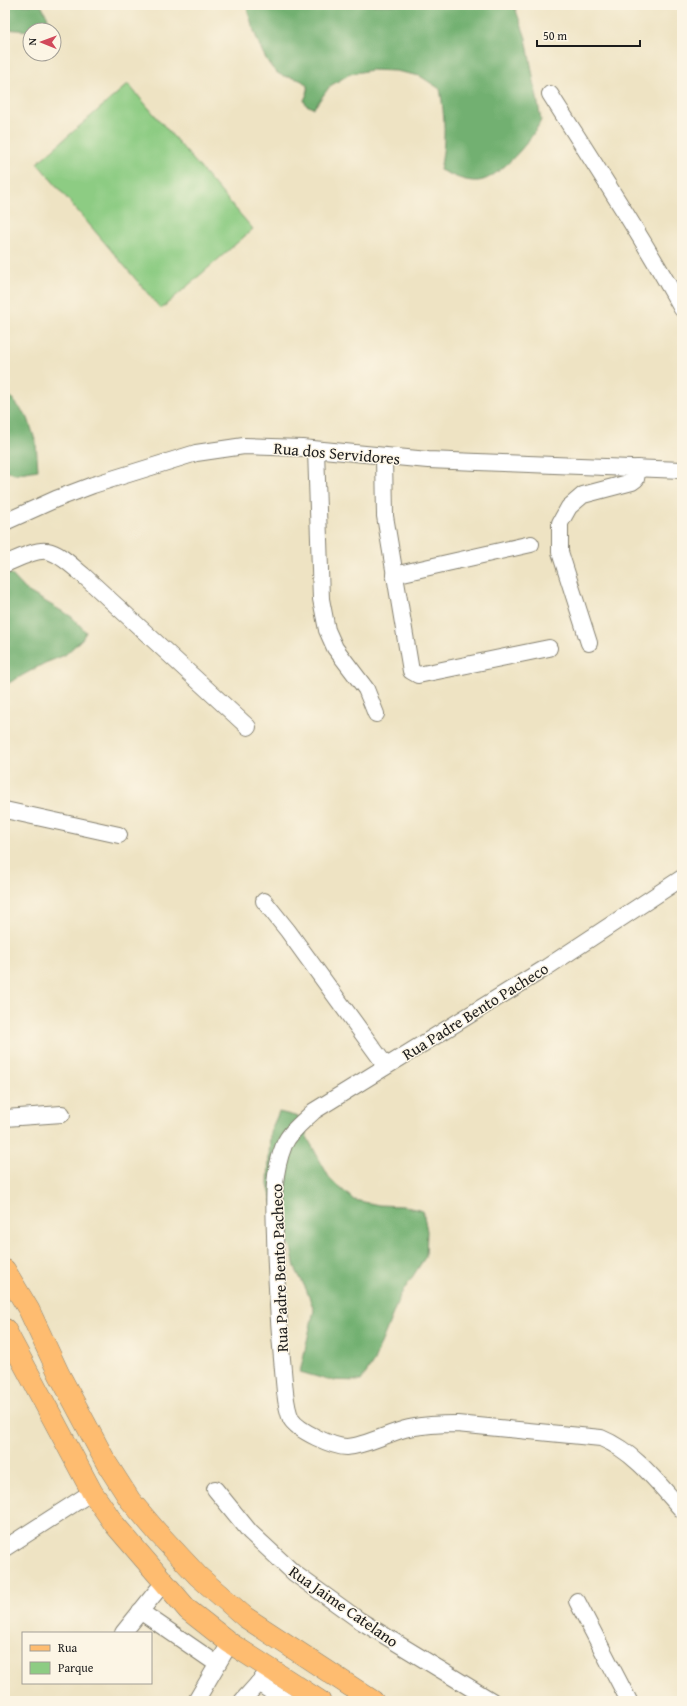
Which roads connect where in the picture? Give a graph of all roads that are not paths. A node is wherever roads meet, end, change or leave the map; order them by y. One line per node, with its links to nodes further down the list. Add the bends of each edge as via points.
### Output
1 (550, 94): 2 (street, via 651,253)
2 (682, 309)
3 (316, 450): 4 (street, Rua dos Servidores); 7 (street, Rua dos Servidores, via 244,446 196,453 56,499); 13 (street, via 321,599 327,630 335,648 366,688)
4 (384, 456): 5 (street, Rua dos Servidores); 10 (street, via 385,516)
5 (638, 468): 6 (street, Rua dos Servidores); 11 (street, via 636,479 632,482 583,495 569,507 560,523 560,552)
6 (682, 470)
7 (5, 522)
8 (531, 544): 10 (street)
9 (5, 564): 14 (street, via 38,551 46,550 57,555 83,575)
10 (394, 574): 12 (street, via 411,671 418,675)
11 (589, 643)
12 (549, 648)
13 (376, 714)
14 (248, 727)
15 (5, 810): 16 (street)
16 (119, 835)
17 (682, 878): 19 (street, Rua Padre Bento Pacheco, via 544,969)
18 (264, 901): 19 (street)
19 (386, 1066): 26 (street, Rua Padre Bento Pacheco, via 314,1111 285,1143 277,1164 274,1182 276,1283 287,1410 292,1420 316,1437 347,1447 409,1428 438,1424 601,1438 631,1455)
20 (62, 1114): 21 (street)
21 (5, 1118)
22 (5, 1270): 39 (main road, via 29,1310 59,1374 107,1464 130,1500 198,1576 245,1617)
23 (5, 1329): 25 (main road)
24 (215, 1489): 40 (street, Rua Jaime Catelano, via 250,1532 294,1573 359,1620)
25 (92, 1492): 27 (street); 28 (main road, via 115,1525)
26 (682, 1510)
27 (5, 1548)
28 (164, 1582): 30 (street); 32 (main road, via 188,1610)
29 (576, 1601): 41 (street)
30 (140, 1611): 31 (street); 33 (street)
31 (123, 1632)
32 (230, 1643): 33 (street); 34 (main road)
33 (218, 1664): 35 (street)
34 (264, 1676): 36 (street); 37 (street); 38 (main road)
35 (196, 1701)
36 (242, 1701)
37 (286, 1701)
38 (320, 1701)
39 (373, 1701)
40 (492, 1701)
41 (628, 1701)

